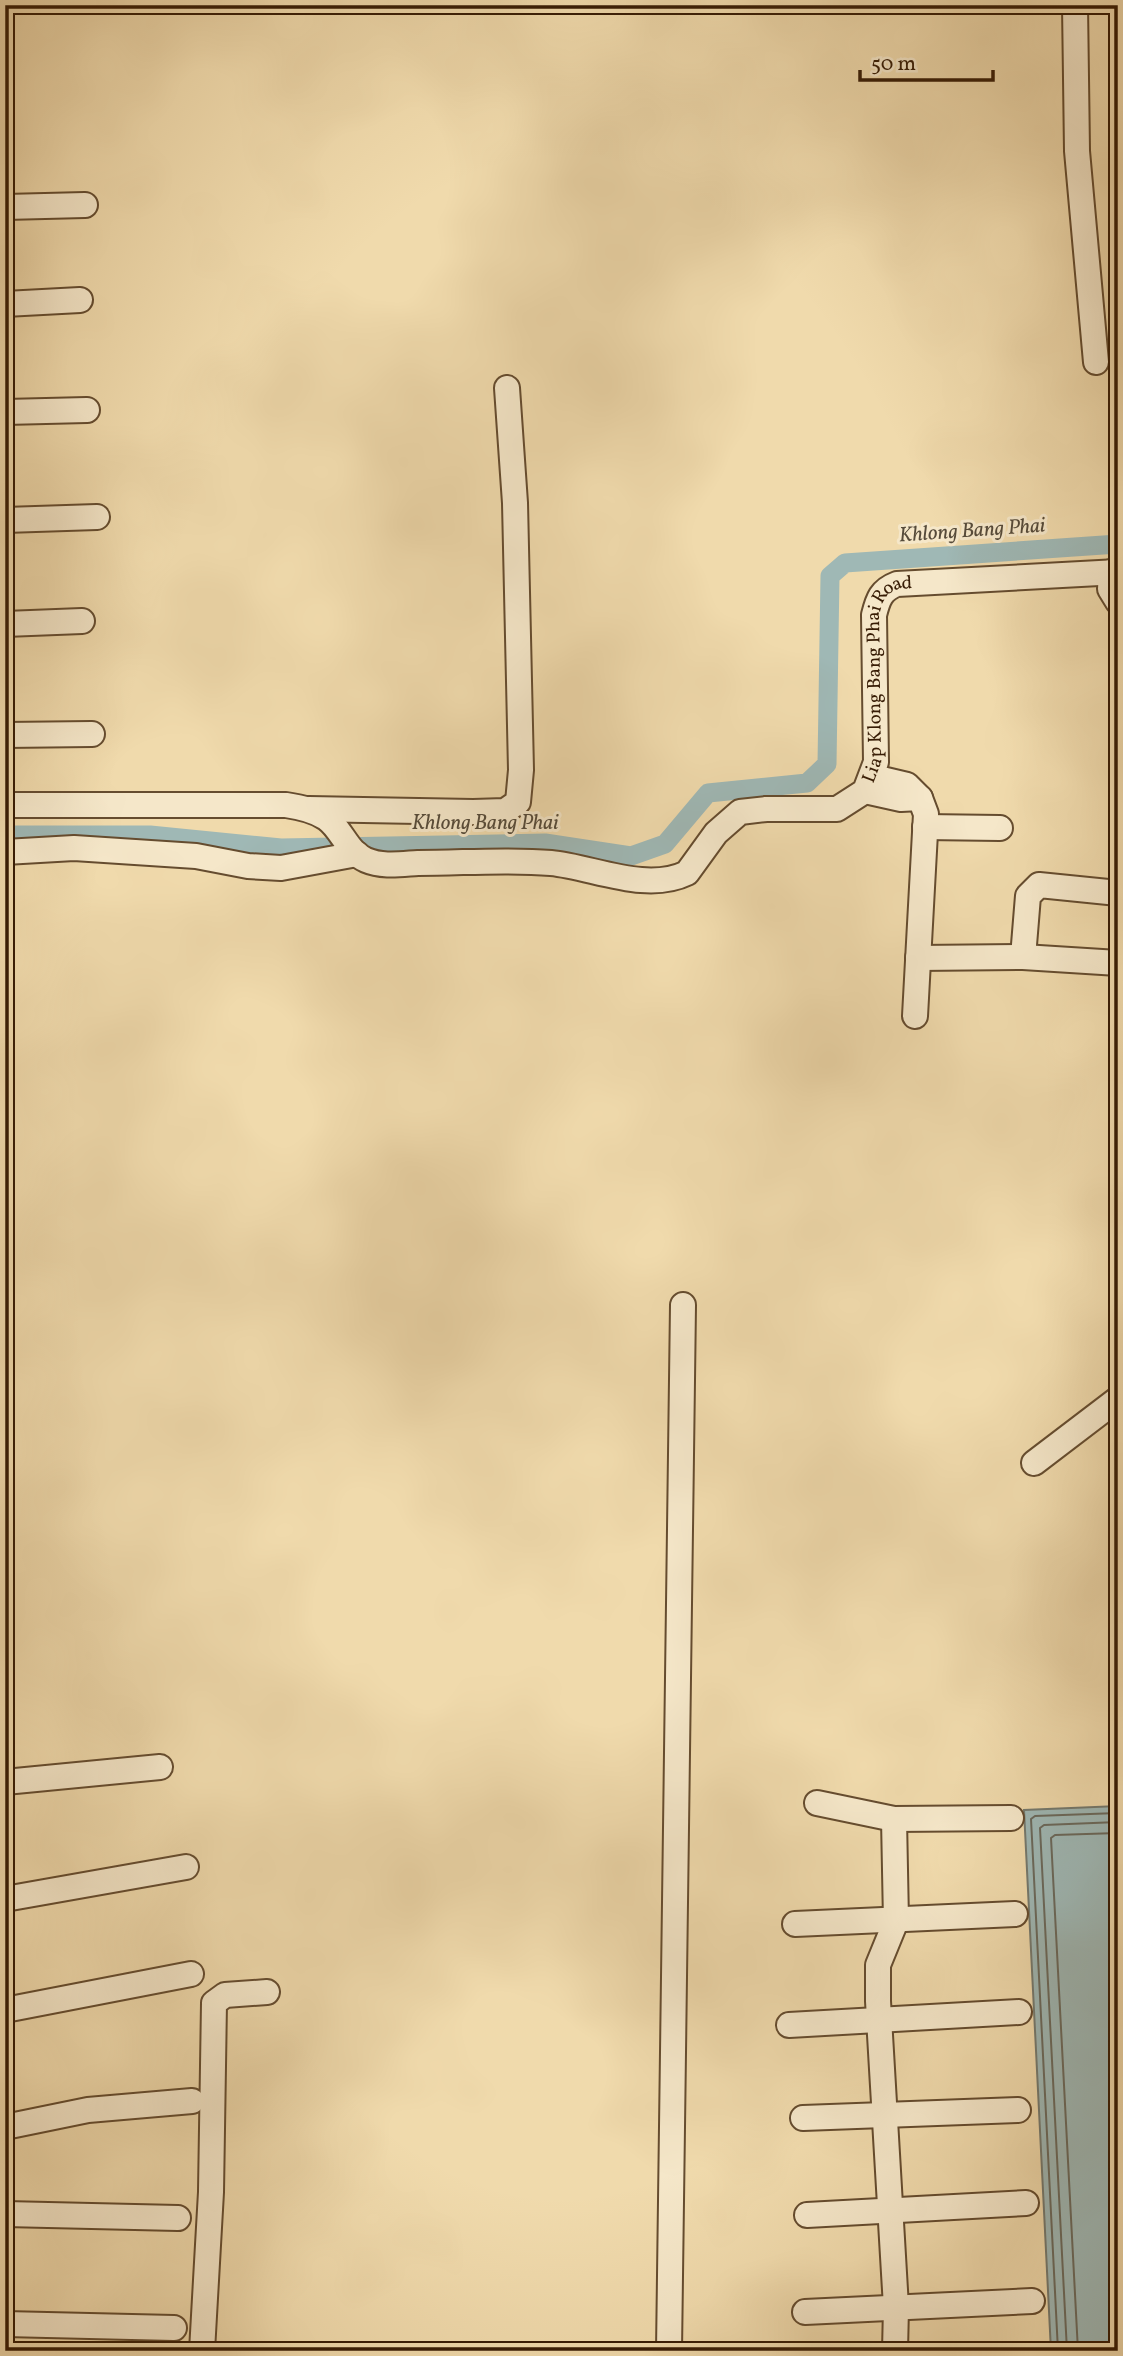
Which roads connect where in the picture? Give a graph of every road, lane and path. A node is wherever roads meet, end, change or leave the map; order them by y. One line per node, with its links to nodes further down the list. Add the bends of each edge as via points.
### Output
1 (1075, 5): 6 (street, via 1077,151)
2 (85, 205): 3 (street)
3 (5, 207)
4 (80, 300): 5 (street)
5 (5, 304)
6 (1096, 362)
7 (507, 388): 20 (street, via 515,503 518,802 505,811)
8 (87, 410): 9 (street)
9 (5, 412)
10 (97, 517): 11 (street)
11 (5, 520)
12 (1114, 572): 13 (street, via 1110,589); 18 (street, Liap Klong Bang Phai Road, via 897,583 886,588 874,615 876,762)
13 (1118, 602)
14 (82, 621): 15 (street)
15 (5, 624)
16 (92, 734): 17 (street)
17 (5, 735)
18 (869, 784): 21 (street, via 901,799 920,798); 23 (street, Liap Klong Bang Phai Road, via 837,809 740,812 716,833 687,873 673,877 645,879 522,861 379,864)
19 (5, 805): 20 (street, via 286,805)
20 (309, 809): 23 (street, via 327,819)
21 (925, 827): 22 (street); 27 (street)
22 (1000, 828)
23 (349, 845): 24 (street, via 281,868 196,856 86,849)
24 (5, 852)
25 (1118, 893): 26 (street, via 1039,885 1028,896)
26 (1023, 957): 27 (street); 28 (street)
27 (918, 958): 29 (street)
28 (1118, 963)
29 (915, 1016)
30 (683, 1304): 65 (street)
31 (1118, 1399): 32 (street)
32 (1034, 1463)
33 (160, 1767): 34 (street)
34 (5, 1782)
35 (817, 1803): 37 (street)
36 (1012, 1818): 37 (street)
37 (894, 1819): 41 (street)
38 (186, 1867): 39 (street)
39 (5, 1899)
40 (1015, 1914): 41 (street)
41 (895, 1921): 42 (street); 47 (street, via 878,1965)
42 (794, 1924)
43 (191, 1974): 45 (street)
44 (267, 1992): 64 (street, via 225,1995 214,2003 211,2192)
45 (5, 2010)
46 (1019, 2012): 47 (street)
47 (879, 2020): 48 (street); 51 (street)
48 (789, 2025)
49 (192, 2101): 53 (street, via 88,2110)
50 (1018, 2109): 51 (street)
51 (884, 2114): 52 (street); 55 (street)
52 (803, 2119)
53 (5, 2127)
54 (1026, 2203): 55 (street)
55 (888, 2211): 57 (street); 60 (street)
56 (5, 2214): 58 (street)
57 (807, 2215)
58 (178, 2218)
59 (1032, 2301): 60 (street)
60 (896, 2307): 61 (street); 66 (street)
61 (805, 2312)
62 (5, 2324): 63 (street)
63 (174, 2328)
64 (202, 2351)
65 (669, 2351)
66 (895, 2351)

